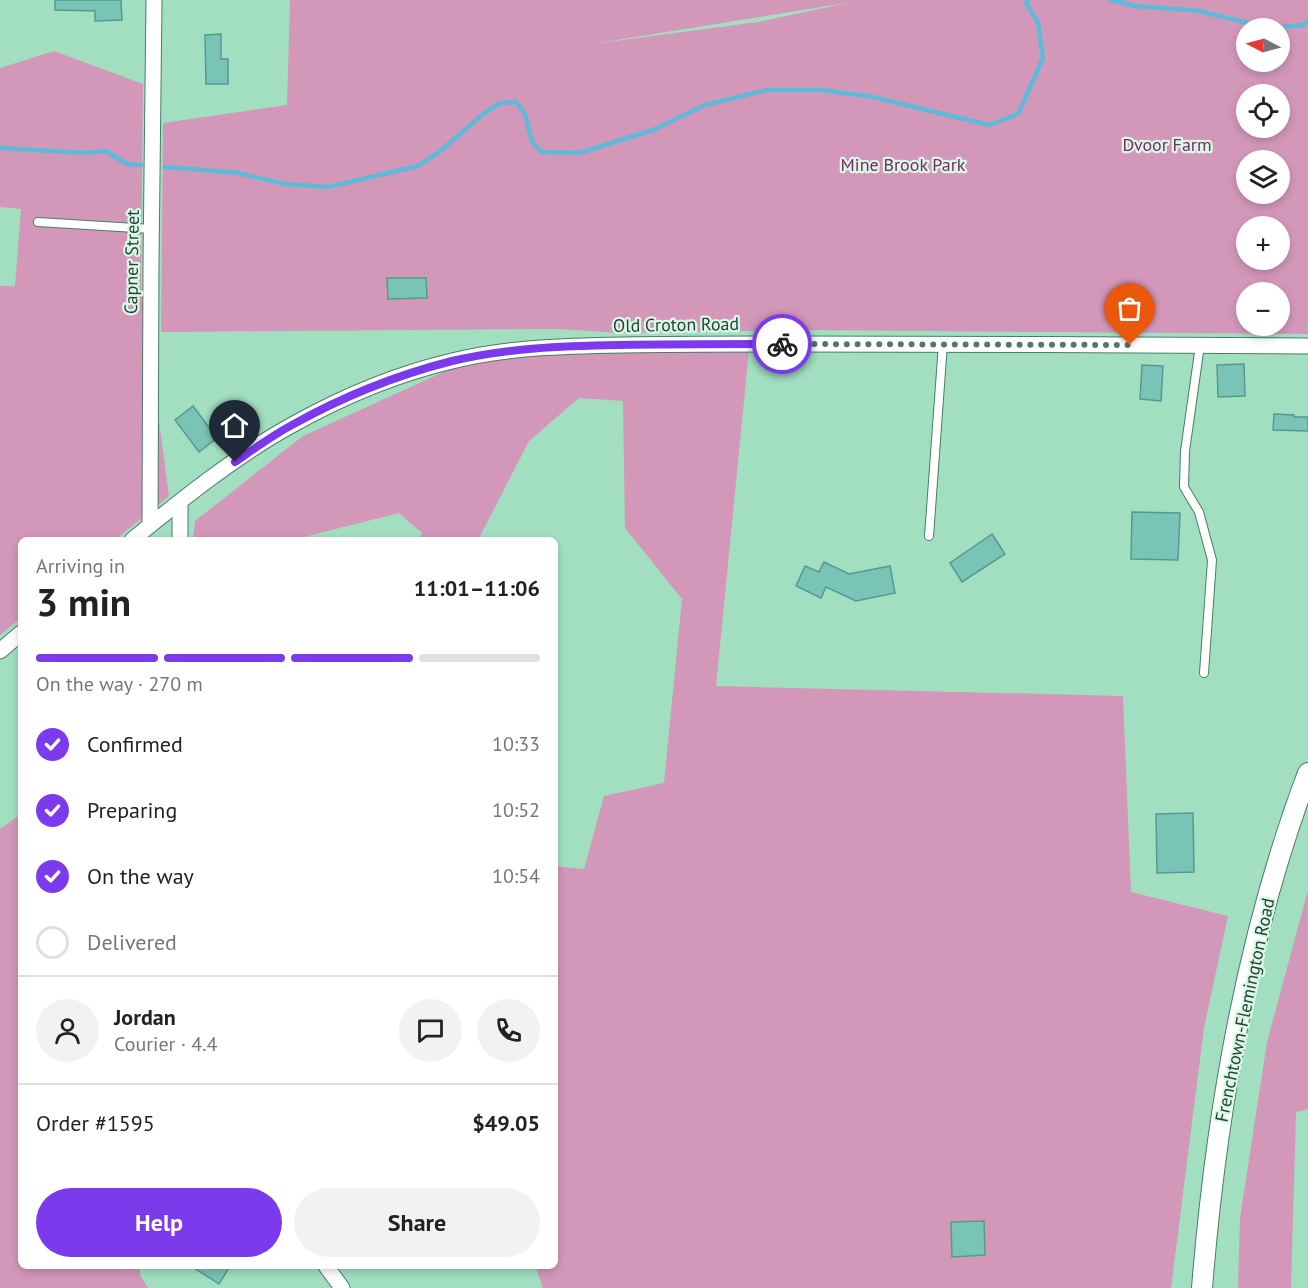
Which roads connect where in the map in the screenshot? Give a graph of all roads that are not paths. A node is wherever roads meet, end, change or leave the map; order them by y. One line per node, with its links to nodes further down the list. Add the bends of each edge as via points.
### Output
1 (154, 0): 3 (street, Capner Street)
2 (38, 222): 3 (lane)
3 (152, 229): 8 (street, Capner Street)
4 (943, 344): 5 (street, Old Croton Road); 7 (street, Old Croton Road, via 585,346 540,348 453,361 369,388 320,410 253,450); 9 (lane)
5 (1200, 345): 6 (street, Old Croton Road); 14 (lane, via 1185,451 1184,487 1199,512 1212,560)
6 (1308, 345)
7 (180, 502): 8 (street, Old Croton Road); 11 (street)
8 (150, 525): 10 (street, Old Croton Road)
9 (929, 536)
10 (136, 537)
11 (180, 537)
12 (18, 636): 13 (street)
13 (0, 651)
14 (1204, 673)
15 (1308, 773): 18 (main road, Frenchtown-Flemington Road, via 1280,853 1238,1026 1215,1160)
16 (328, 1269): 17 (street)
17 (342, 1288)
18 (1202, 1288)

